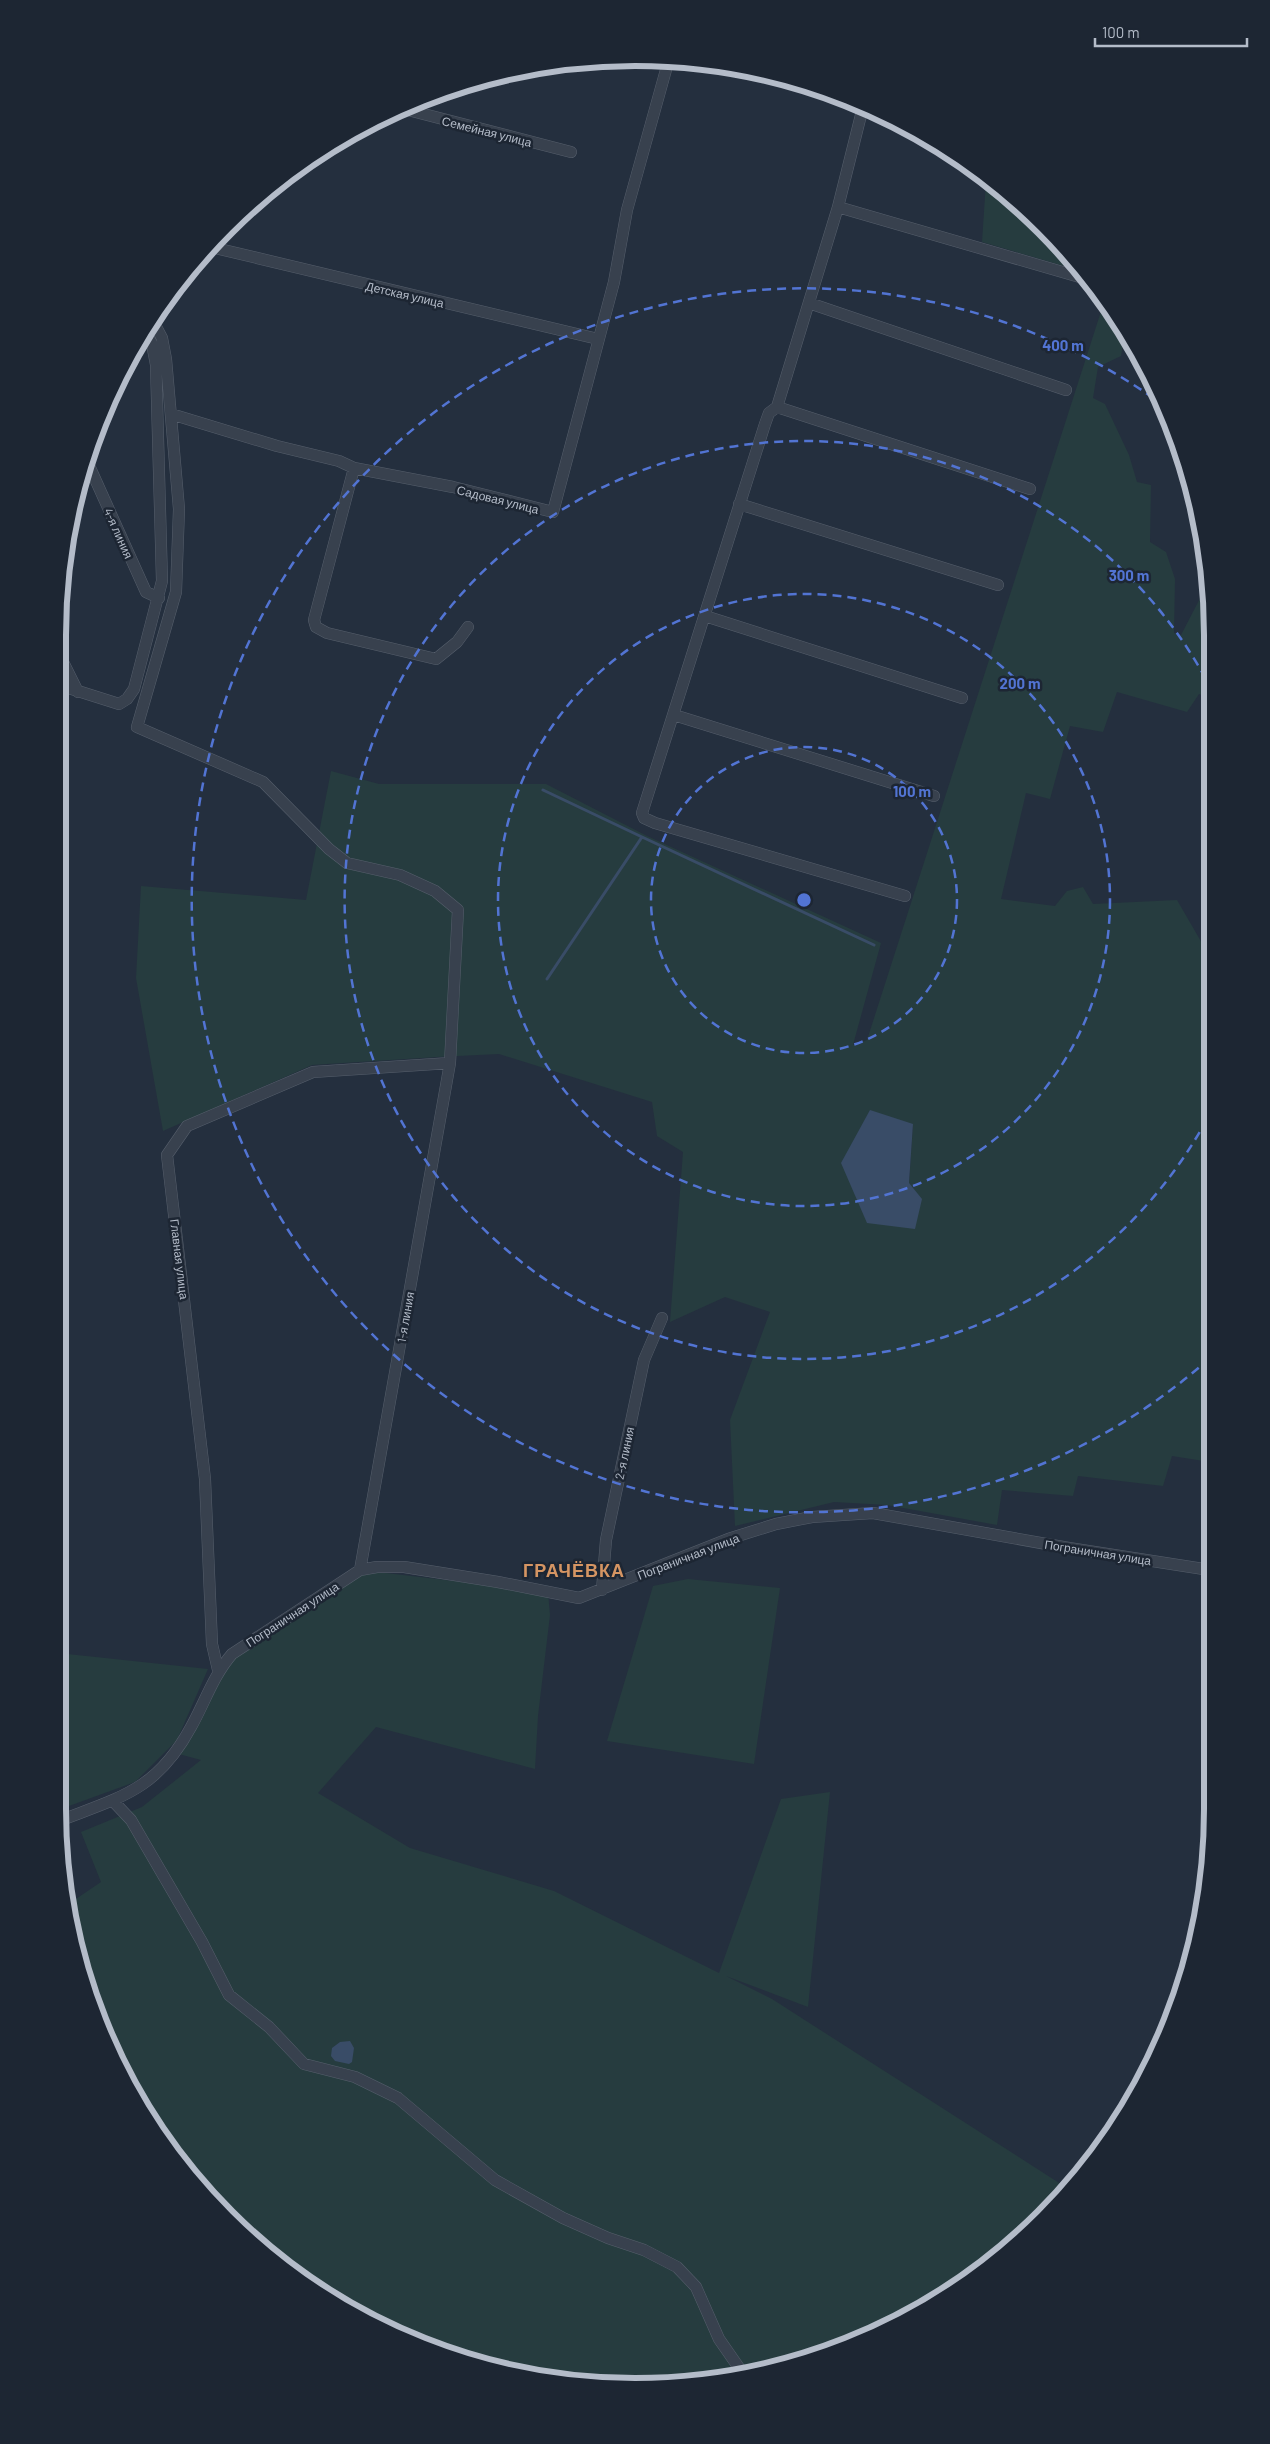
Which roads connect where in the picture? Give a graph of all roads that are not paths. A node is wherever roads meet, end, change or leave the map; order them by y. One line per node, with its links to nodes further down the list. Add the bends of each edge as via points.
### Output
1 (667, 67): 11 (street, Садовая улица, via 627,210 614,282)
2 (414, 111): 4 (street, Семейная улица)
3 (861, 114): 5 (street)
4 (571, 152)
5 (838, 207): 7 (street); 8 (street)
6 (218, 249): 11 (street, Детская улица)
7 (1076, 276)
8 (809, 303): 12 (street); 13 (street)
9 (157, 328): 14 (street, via 166,359)
10 (149, 339): 20 (street, via 156,365 162,581)
11 (598, 339): 15 (street, Садовая улица, via 552,512 452,487)
12 (1066, 390)
13 (777, 406): 17 (street); 18 (street, via 769,413)
14 (171, 414): 15 (street, Садовая улица); 30 (street, 1-я линия, via 179,509 176,592 138,727 264,782 328,849 347,864 400,875 435,891 458,910)
15 (354, 468): 22 (street, via 314,620 316,627 327,633 436,659 457,642)
16 (91, 471): 20 (street, 4-я линия, via 146,592)
17 (1030, 489)
18 (739, 504): 19 (street); 21 (street)
19 (998, 585)
20 (159, 598): 25 (street, via 134,689 127,699 119,704)
21 (704, 616): 26 (street); 27 (street)
22 (468, 627)
23 (66, 670): 25 (street)
24 (66, 687): 25 (street)
25 (79, 692)
26 (962, 698)
27 (674, 715): 28 (street); 29 (street, via 642,808 644,818)
28 (934, 796)
29 (905, 896)
30 (450, 1063): 33 (street, 1-я линия); 35 (street, Главная улица, via 313,1072 187,1126 167,1155 205,1479 212,1644)
31 (662, 1318): 34 (street, 2-я линия, via 644,1360 606,1540)
32 (1204, 1569): 34 (street, Пограничная улица, via 894,1516 850,1513 776,1524 736,1536)
33 (360, 1570): 34 (street, Пограничная улица, via 404,1567 579,1598); 35 (street, Пограничная улица, via 232,1654)
34 (602, 1590)
35 (218, 1670): 36 (street, Пограничная улица, via 175,1753 152,1779)
36 (113, 1800): 37 (street, Пограничная улица); 38 (street, via 131,1820 229,1995 269,2027 304,2064 355,2077 398,2098 502,2184 563,2218 644,2250 677,2267 696,2287 719,2339)
37 (66, 1817)
38 (739, 2368)

